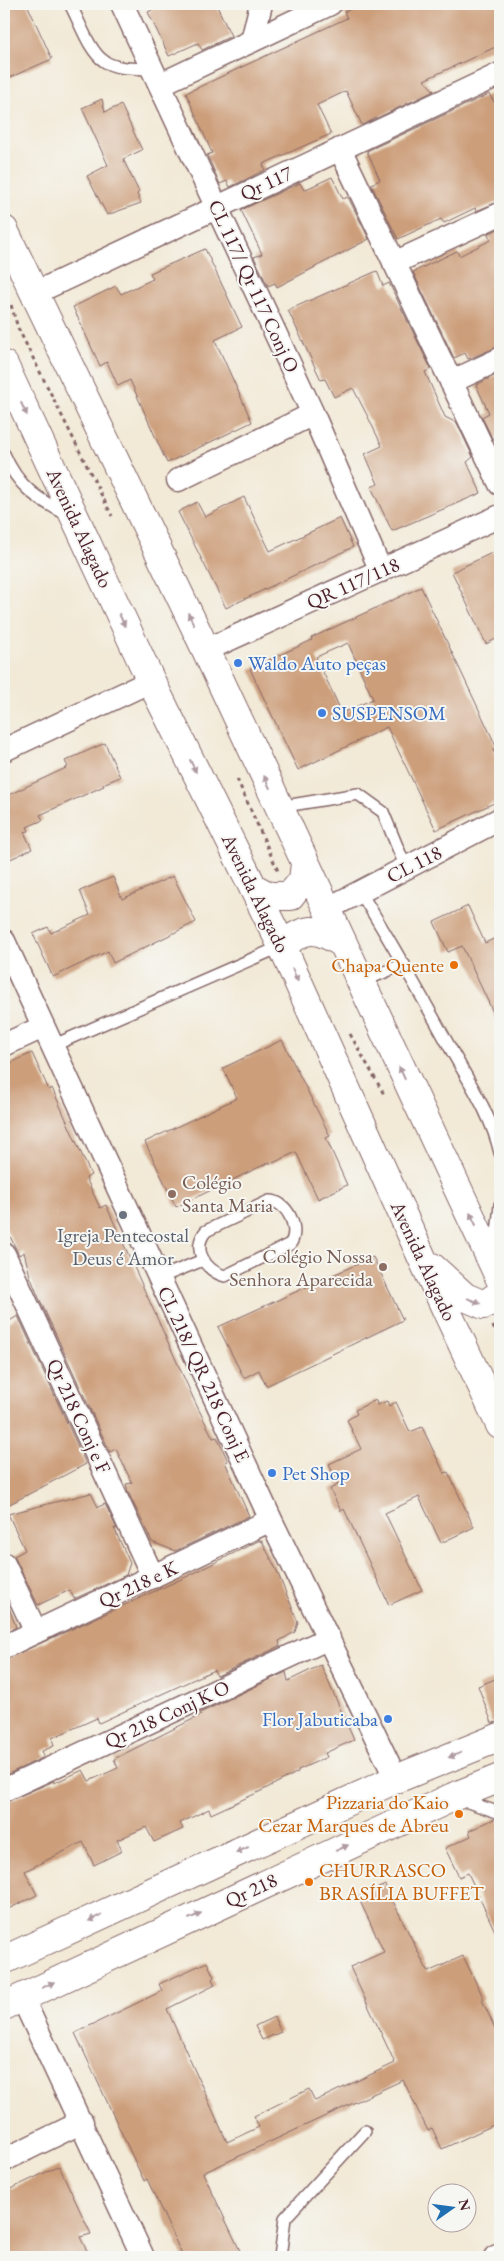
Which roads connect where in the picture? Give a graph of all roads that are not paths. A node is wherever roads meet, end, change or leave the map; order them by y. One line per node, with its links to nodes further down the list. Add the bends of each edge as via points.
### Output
1 (70, 4): 7 (lane, via 95,52 104,62)
2 (122, 4): 7 (street, CL 117/ Qr 117 Conj O)
3 (261, 4): 5 (street)
4 (330, 4): 5 (street)
5 (252, 41): 7 (street)
6 (500, 74): 8 (street, Qr 117)
7 (157, 77): 9 (street, CL 117/ Qr 117 Conj O)
8 (340, 149): 9 (street, Qr 117); 12 (street)
9 (217, 206): 13 (street, Qr 117); 17 (street, CL 117/ Qr 117 Conj O)
10 (500, 214): 12 (street)
11 (4, 230): 13 (main road)
12 (394, 263): 16 (street)
13 (18, 285): 24 (main road, one-way to 13)
14 (500, 359): 16 (street)
15 (4, 365): 22 (main road, Avenida Alagado, one-way to 22)
16 (451, 382): 20 (street)
17 (313, 414): 19 (street); 23 (street, CL 117/ Qr 117 Conj O)
18 (4, 454): 22 (lane, via 14,475 28,492)
19 (178, 480)
20 (500, 484)
21 (500, 516): 23 (street, QR 117/118)
22 (75, 518): 25 (main road, Avenida Alagado, one-way to 25)
23 (381, 571): 24 (street, QR 117/118)
24 (206, 650): 27 (main road, one-way to 24)
25 (151, 681): 26 (street); 31 (main road, Avenida Alagado, one-way to 31)
26 (4, 750)
27 (279, 807): 29 (main road); 30 (lane, via 358,794 383,812)
28 (500, 820): 30 (street, CL 118)
29 (305, 864): 31 (main road, via 303,880 290,896 269,896); 33 (main road)
30 (406, 868): 32 (street, CL 118)
31 (254, 888): 36 (main road, Avenida Alagado)
32 (360, 892): 33 (street, CL 118); 37 (lane)
33 (327, 909): 35 (main road)
34 (4, 941): 39 (street, CL 218/ QR 218 Conj E)
35 (342, 942): 36 (main road, via 323,931 311,930 298,934); 38 (main road)
36 (282, 946): 39 (lane); 46 (main road, Avenida Alagado, one-way to 46)
37 (404, 964): 38 (lane); 41 (lane, via 483,1108)
38 (361, 982): 47 (main road, one-way to 38)
39 (48, 1036): 40 (street); 48 (street, CL 218/ QR 218 Conj E)
40 (4, 1045)
41 (500, 1153)
42 (500, 1204): 43 (lane)
43 (500, 1219): 47 (lane)
44 (4, 1254): 53 (street, Qr 218 Conj e F)
45 (203, 1260): 45 (lane, via 199,1245 206,1231 269,1201 283,1204 295,1230 290,1244 225,1276 212,1270); 48 (lane)
46 (423, 1260): 49 (main road, one-way to 49, via 465,1297); 50 (main road, Avenida Alagado)
47 (496, 1272)
48 (159, 1278): 51 (street, CL 218/ QR 218 Conj E)
49 (492, 1299)
50 (500, 1425)
51 (271, 1520): 53 (street, Qr 218 e K); 55 (street, CL 218/ QR 218 Conj E)
52 (4, 1564): 54 (street)
53 (154, 1577): 54 (street, Qr 218 e K)
54 (36, 1632): 56 (street, Qr 218 e K)
55 (329, 1638): 59 (street, CL 218/ QR 218 Conj E); 60 (street, Qr 218 Conj K O)
56 (4, 1647)
57 (500, 1737): 59 (main road, one-way to 59)
58 (500, 1778): 61 (main road, Qr 218)
59 (396, 1779): 63 (main road, one-way to 63)
60 (4, 1790)
61 (452, 1797): 62 (lane); 65 (main road, Qr 218, one-way to 61)
62 (500, 1813)
63 (65, 1932): 64 (main road); 65 (main road)
64 (4, 1960)
65 (82, 1968): 66 (main road, Qr 218, one-way to 65)
66 (13, 2001): 67 (street)
67 (82, 2122): 69 (street); 71 (street)
68 (366, 2131): 72 (lane, via 285,2218)
69 (4, 2160)
70 (500, 2255): 73 (street)
71 (143, 2257)
72 (280, 2257)
73 (495, 2257)

